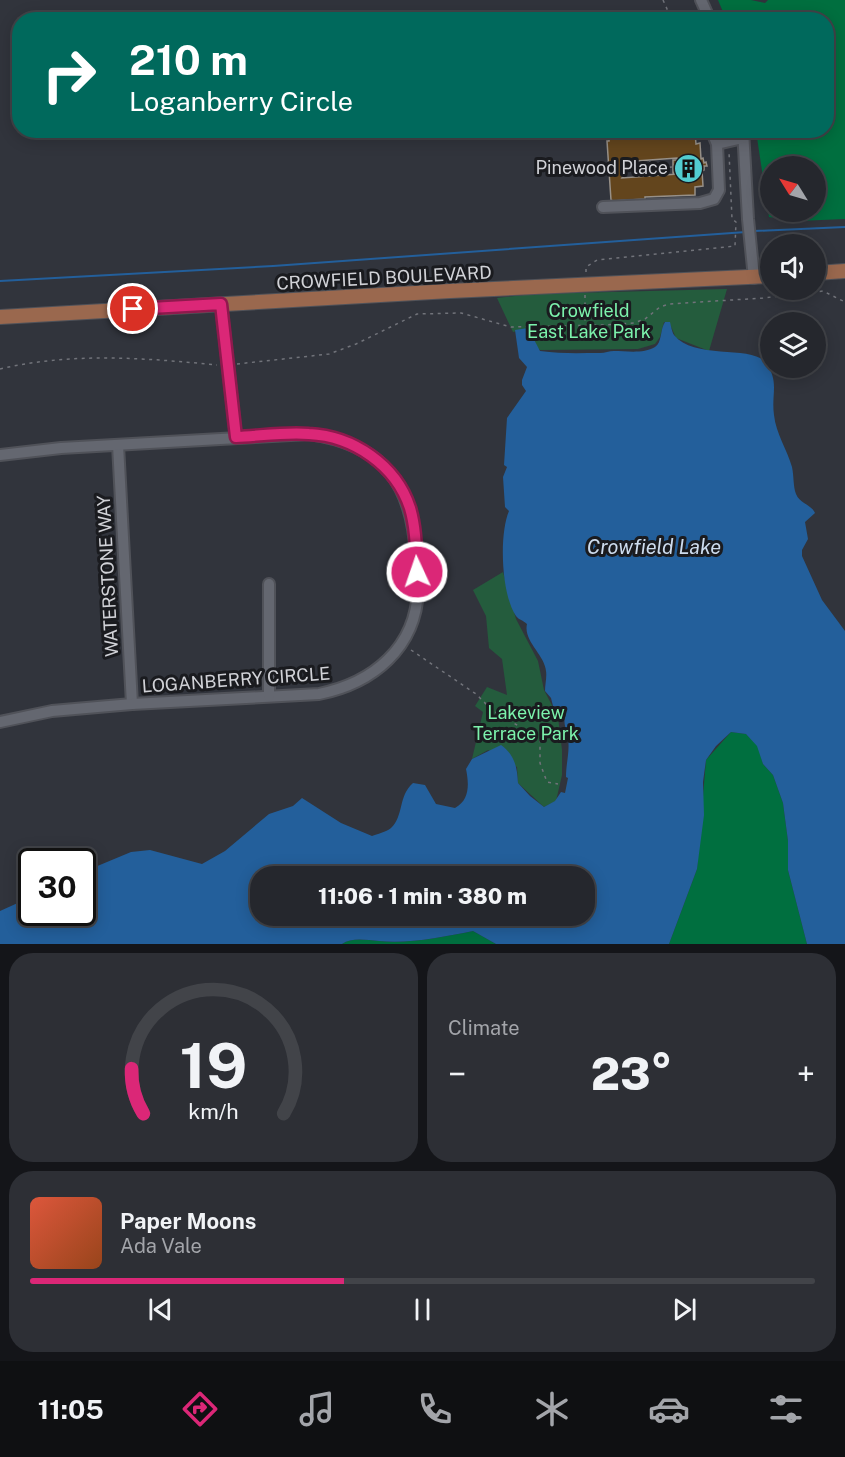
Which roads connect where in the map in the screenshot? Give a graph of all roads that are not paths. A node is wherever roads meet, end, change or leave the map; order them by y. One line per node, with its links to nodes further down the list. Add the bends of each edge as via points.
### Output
1 (714, 138): 4 (street)
2 (735, 138): 4 (street)
3 (743, 138): 9 (street)
4 (717, 144): 5 (street, via 719,190 714,199)
5 (603, 207)
6 (845, 271): 7 (main road)
7 (826, 272)
8 (760, 277): 9 (main road, CROWFIELD BOULEVARD)
9 (754, 278): 10 (main road, CROWFIELD BOULEVARD)
10 (221, 304): 11 (main road, CROWFIELD BOULEVARD); 12 (street)
11 (0, 317)
12 (236, 437): 13 (street, LOGANBERRY CIRCLE); 16 (street, LOGANBERRY CIRCLE, via 309,434 349,442 364,451 402,489 415,533 418,591 402,644 380,668 339,690)
13 (118, 445): 14 (street, LOGANBERRY CIRCLE); 17 (street, WATERSTONE WAY)
14 (0, 455)
15 (268, 584): 16 (street)
16 (269, 696): 17 (street, LOGANBERRY CIRCLE)
17 (132, 705): 18 (street, LOGANBERRY CIRCLE, via 52,711)
18 (0, 722)

